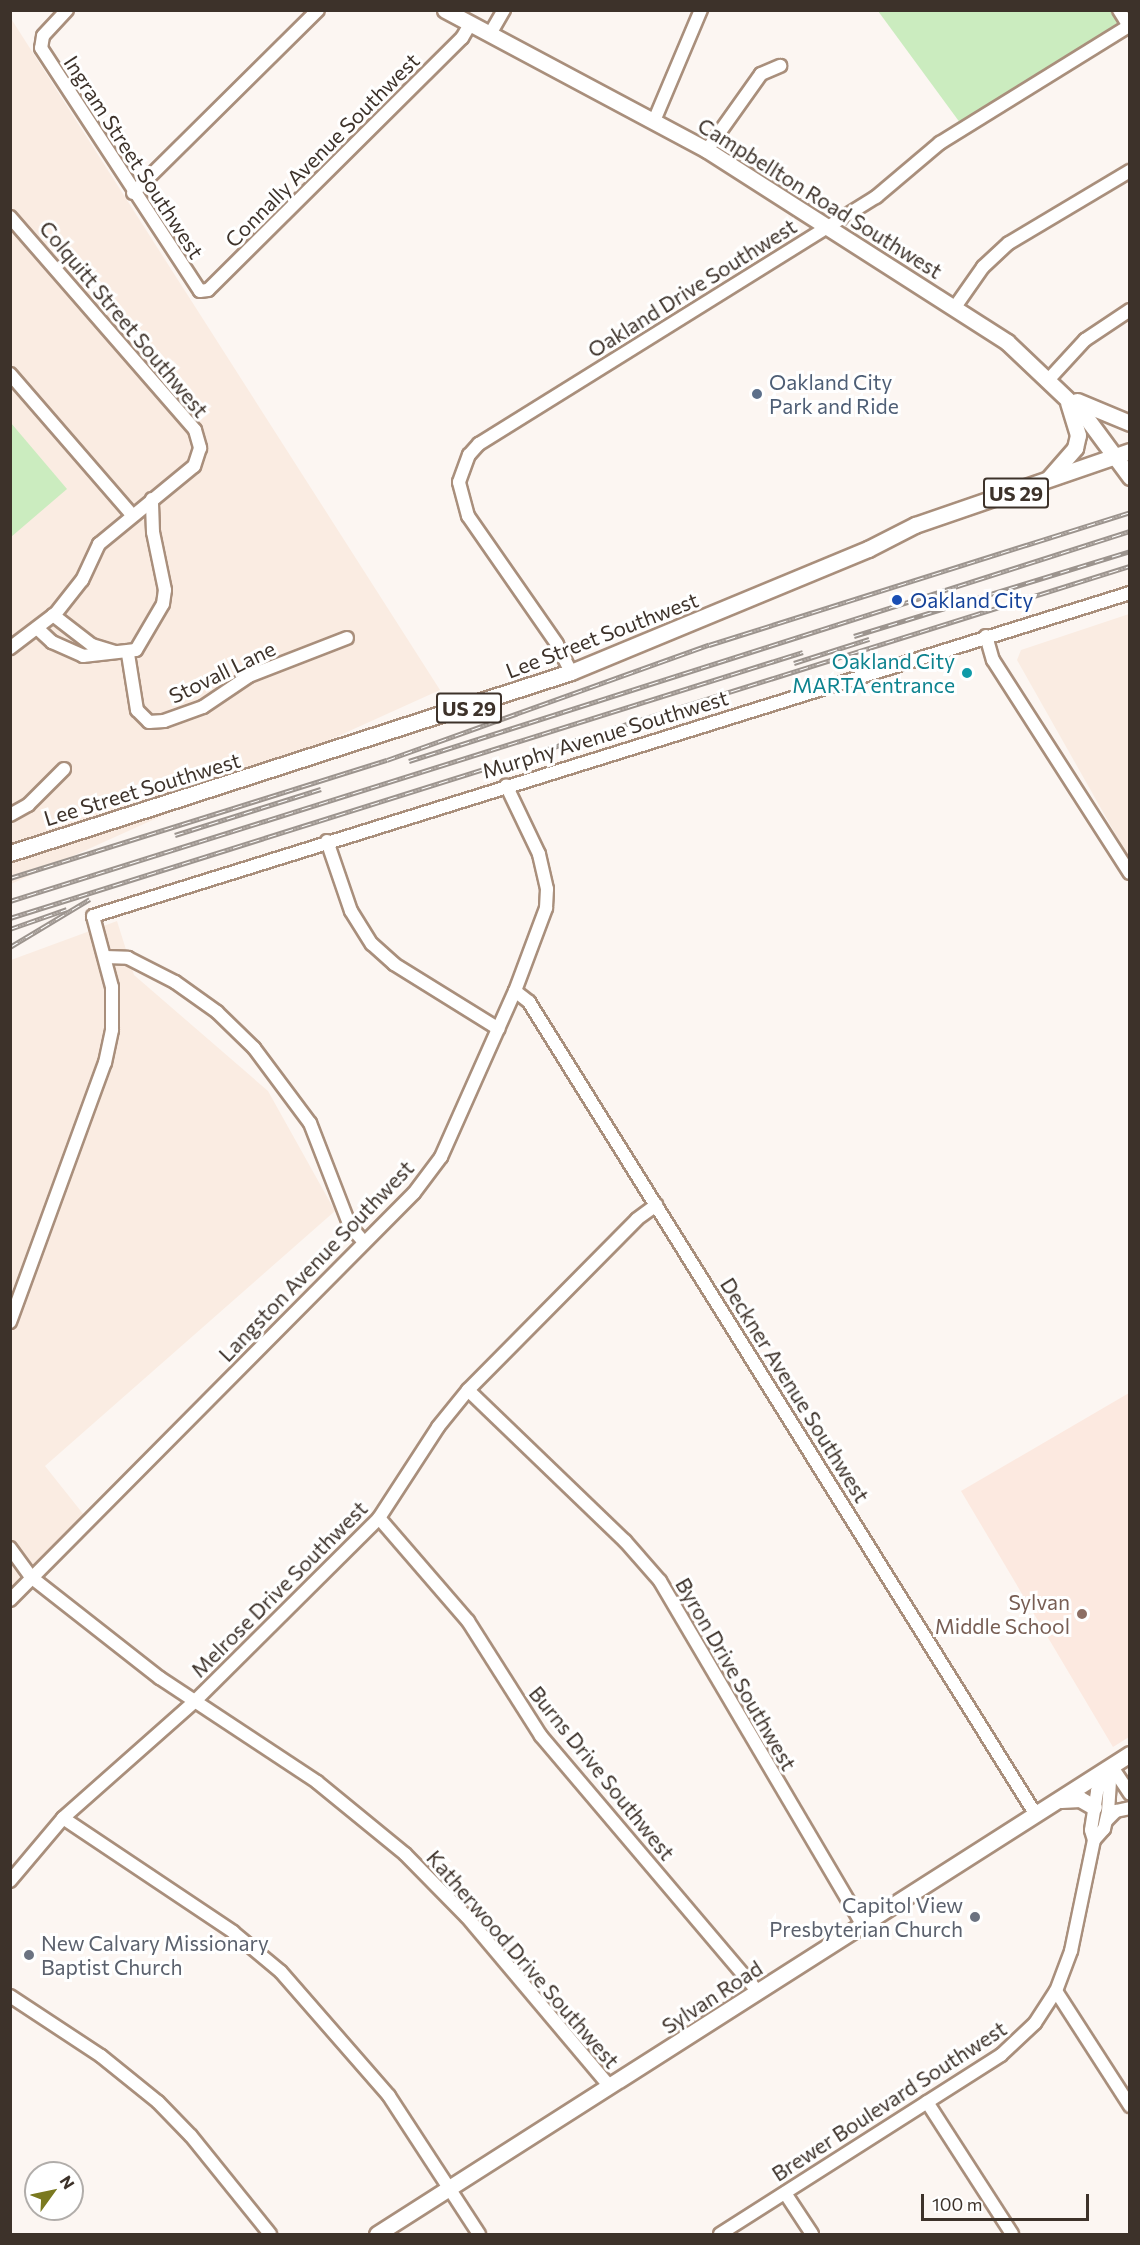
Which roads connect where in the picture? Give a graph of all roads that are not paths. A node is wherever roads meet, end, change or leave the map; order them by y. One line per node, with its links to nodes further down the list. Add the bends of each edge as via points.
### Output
1 (67, 10): 14 (street, Ingram Street Southwest, via 43,36 41,48)
2 (318, 10): 14 (street)
3 (445, 10): 7 (main road, Campbellton Road Southwest)
4 (504, 10): 9 (street)
5 (701, 10): 11 (street)
6 (1119, 10): 8 (street)
7 (470, 24): 9 (main road, Campbellton Road Southwest); 17 (street, Connally Avenue Southwest, via 462,38 208,290)
8 (1129, 25): 16 (street, Oakland Drive Southwest, via 940,143 876,197)
9 (490, 34): 11 (main road, Campbellton Road Southwest)
10 (780, 66): 12 (street, via 761,74)
11 (654, 121): 12 (main road, Campbellton Road Southwest)
12 (707, 150): 16 (main road, Campbellton Road Southwest)
13 (1130, 171): 18 (street, via 1009,243 983,267)
14 (133, 193): 17 (street, Ingram Street Southwest)
15 (10, 216): 27 (street, Colquitt Street Southwest, via 195,430 199,451 194,465)
16 (829, 227): 18 (main road, Campbellton Road Southwest); 36 (street, Oakland Drive Southwest, via 479,444 461,471 460,489 468,516 557,644)
17 (194, 286)
18 (955, 307): 21 (main road, Campbellton Road Southwest, via 1007,342)
19 (1130, 310): 21 (street, via 1085,340)
20 (10, 374): 28 (street)
21 (1050, 378): 22 (main road, Campbellton Road Southwest)
22 (1065, 394): 23 (main road, via 1106,416); 24 (main road, Campbellton Road Southwest); 26 (main road, via 1076,421 1075,448 1057,471)
23 (1130, 423)
24 (1122, 454): 25 (main road, Campbellton Road Southwest); 26 (main road, Lee Street Southwest / US 29)
25 (1130, 477)
26 (1037, 486): 36 (main road, Lee Street Southwest / US 29, via 915,525 868,549)
27 (152, 499): 28 (street); 35 (street, via 153,532 165,590 163,604 136,650)
28 (132, 515): 30 (street, via 99,543 77,588)
29 (1130, 593): 32 (street, Murphy Avenue Southwest)
30 (53, 615): 31 (street); 35 (street, via 92,645)
31 (37, 628): 34 (street); 35 (street, via 52,642 74,653)
32 (986, 636): 38 (street, Murphy Avenue Southwest); 42 (street, via 993,660)
33 (347, 638): 35 (street, Stovall Lane, via 249,676 203,707 165,721 149,722 137,710)
34 (10, 648)
35 (128, 654)
36 (572, 672): 41 (main road, Lee Street Southwest / US 29)
37 (64, 769): 39 (street, via 28,805)
38 (506, 785): 40 (street, Murphy Avenue Southwest); 44 (street, Langston Avenue Southwest, via 540,854 547,889 542,926)
39 (10, 814)
40 (327, 841): 43 (street, Murphy Avenue Southwest, via 93,916); 45 (street, via 351,911 372,945 394,964)
41 (10, 853)
42 (1130, 873)
43 (105, 957): 47 (street, via 128,958 175,982 217,1012 254,1048 310,1123 350,1226); 48 (street, via 114,1009 105,1062)
44 (515, 991): 45 (street, Langston Avenue Southwest); 46 (street, Deckner Avenue Southwest, via 530,1002)
45 (499, 1029): 47 (street, Langston Avenue Southwest, via 441,1157 414,1193)
46 (656, 1205): 49 (street, Melrose Drive Southwest); 61 (street, Deckner Avenue Southwest)
47 (364, 1242): 52 (street, Langston Avenue Southwest)
48 (10, 1322)
49 (468, 1390): 50 (street, Melrose Drive Southwest, via 438,1427); 66 (street, Byron Drive Southwest, via 625,1541 660,1581)
50 (379, 1518): 54 (street, Melrose Drive Southwest); 68 (street, Burns Drive Southwest, via 468,1620 541,1736)
51 (10, 1548): 52 (street, Katherwood Drive Southwest)
52 (31, 1577): 53 (street, Langston Avenue Southwest); 54 (street, Katherwood Drive Southwest)
53 (10, 1600)
54 (194, 1702): 62 (street, Melrose Drive Southwest); 70 (street, Katherwood Drive Southwest, via 318,1782 405,1854 467,1917)
55 (1130, 1754): 56 (main road, Sylvan Road)
56 (1112, 1766): 57 (street); 58 (main road, Sylvan Road); 59 (street, Brewer Boulevard Southwest, via 1099,1787); 63 (street, Brewer Boulevard Southwest)
57 (1130, 1794)
58 (1058, 1800): 59 (main road, via 1080,1799); 61 (main road, Sylvan Road)
59 (1094, 1807): 64 (street, Brewer Boulevard Southwest)
60 (1130, 1808): 63 (street, via 1116,1810)
61 (1036, 1815): 66 (main road, Sylvan Road)
62 (63, 1818): 65 (street, Melrose Drive Southwest); 73 (street, via 232,1932 281,1972 389,2097)
63 (1106, 1821): 64 (street, Brewer Boulevard Southwest)
64 (1094, 1840): 67 (street, Brewer Boulevard Southwest, via 1071,1951)
65 (10, 1881)
66 (863, 1925): 68 (main road, Sylvan Road)
67 (1056, 1991): 71 (street, Brewer Boulevard Southwest, via 1035,2023 1014,2045); 72 (street)
68 (758, 1992): 70 (main road, Sylvan Road)
69 (10, 1996): 75 (street, via 100,2056 158,2102 191,2136)
70 (610, 2087): 73 (main road, Sylvan Road)
71 (927, 2102): 74 (street, Brewer Boulevard Southwest); 80 (street)
72 (1130, 2106)
73 (451, 2188): 76 (main road, Sylvan Road); 77 (street)
74 (785, 2193): 78 (street, Brewer Boulevard Southwest); 79 (street)
75 (270, 2235)
76 (377, 2235)
77 (479, 2235)
78 (720, 2235)
79 (812, 2235)
80 (1012, 2235)

